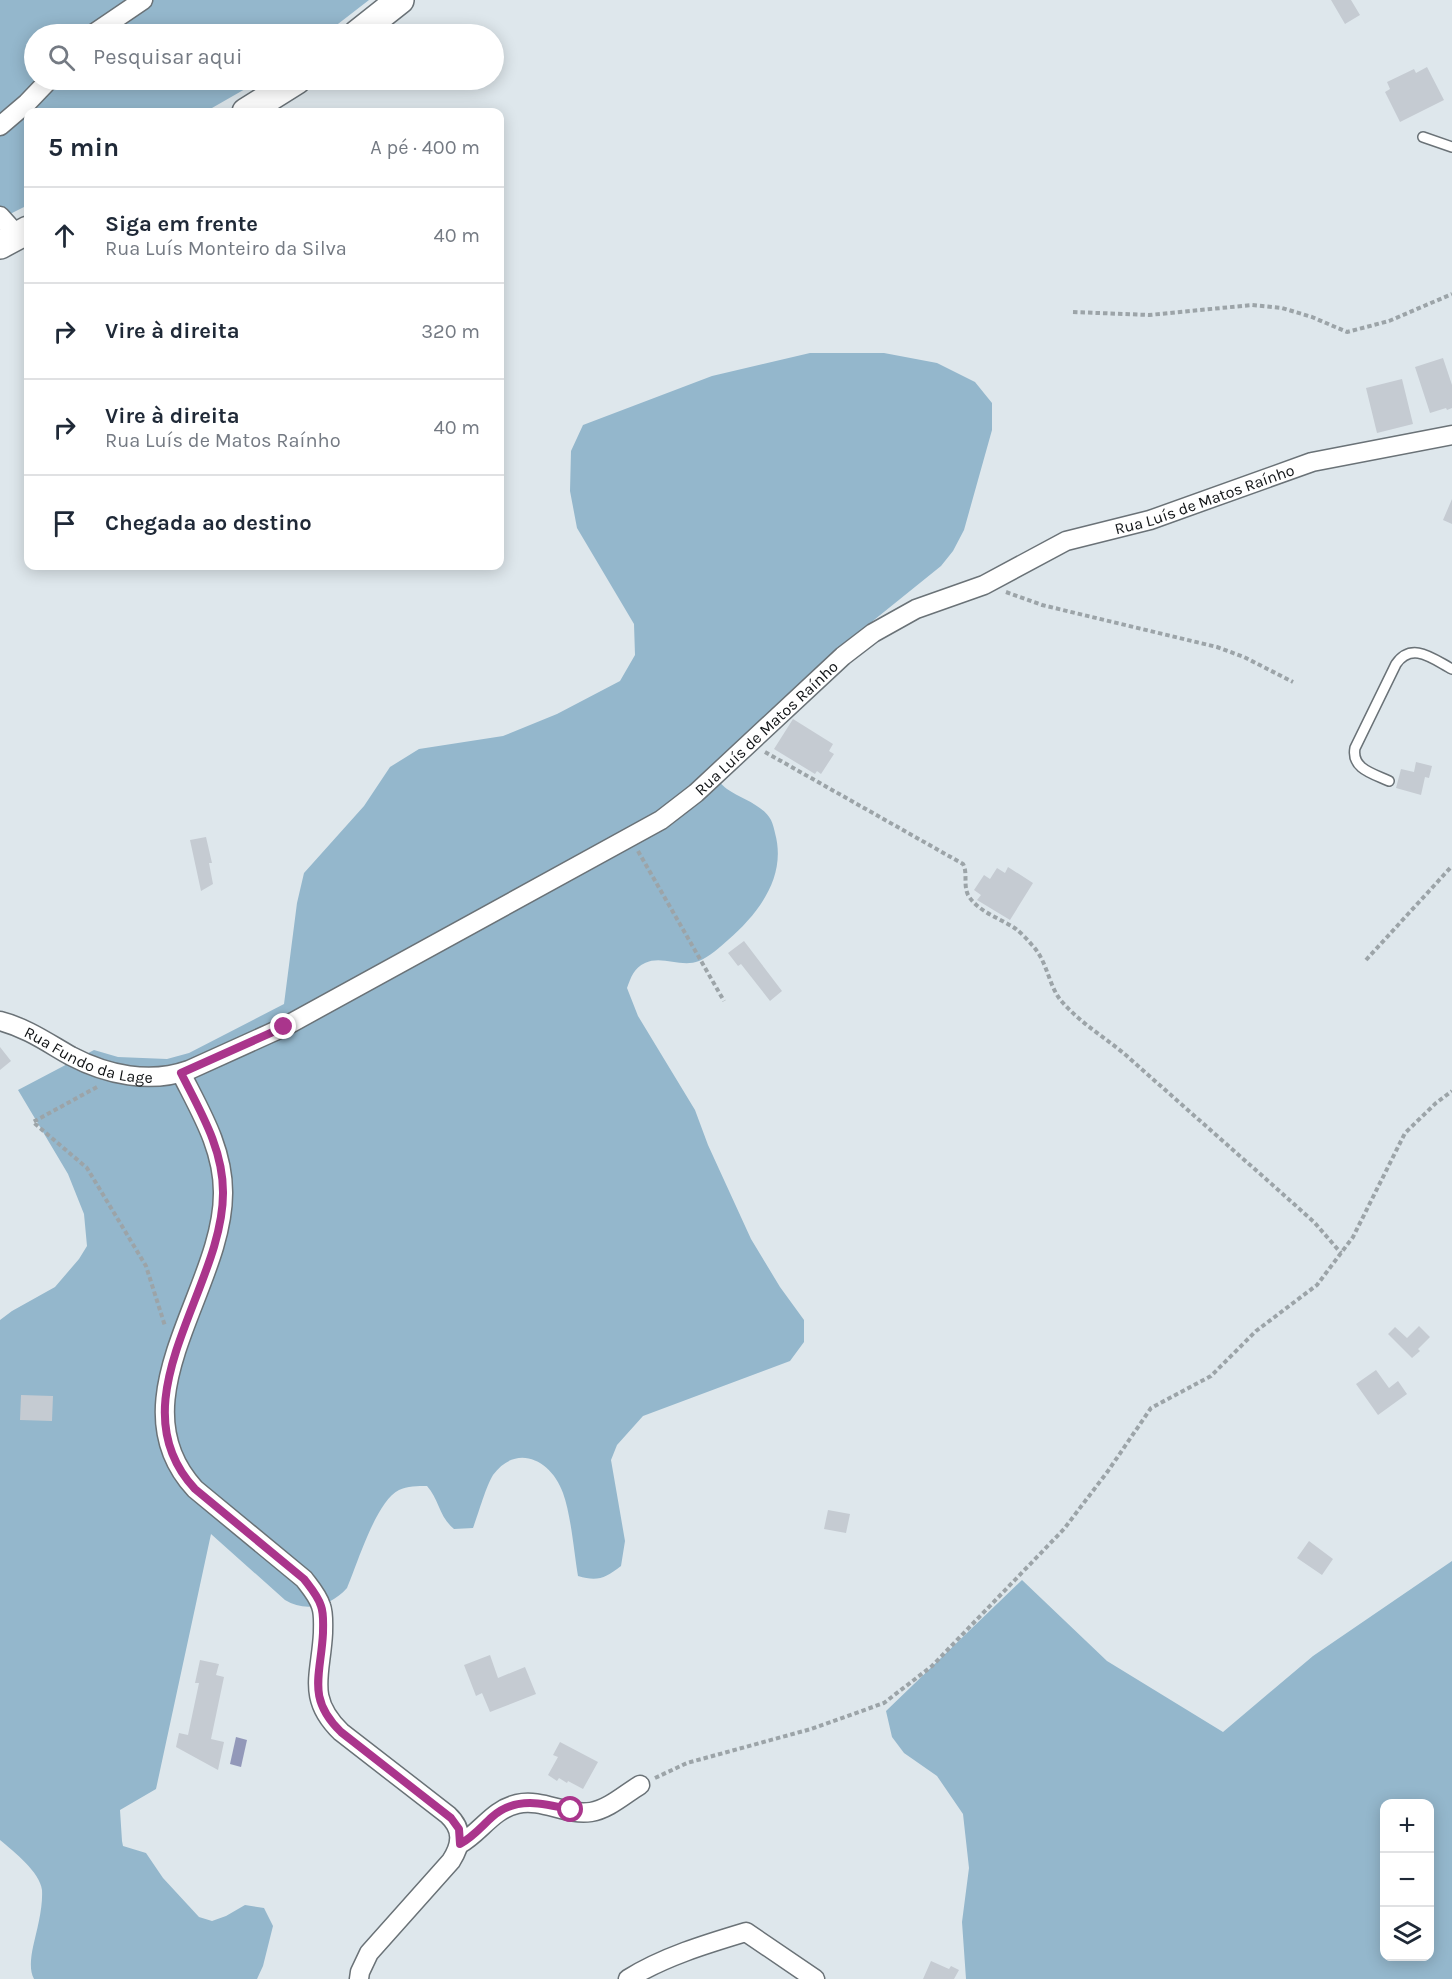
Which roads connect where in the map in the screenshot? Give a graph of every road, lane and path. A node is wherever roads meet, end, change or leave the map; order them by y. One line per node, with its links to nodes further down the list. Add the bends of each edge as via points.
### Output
1 (143, 0): 3 (street)
2 (400, 0): 4 (main road)
3 (108, 24)
4 (370, 24)
5 (39, 90): 8 (street)
6 (281, 90): 7 (main road)
7 (252, 108)
8 (0, 126)
9 (1423, 137): 10 (lane)
10 (1452, 147)
11 (0, 216): 12 (street)
12 (16, 237)
13 (1452, 294): 14 (path, via 1389,321 1347,332 1282,308 1252,305 1149,315)
14 (1073, 312)
15 (1452, 435): 16 (street, Rua Luís de Matos Raínho, via 1296,467 1150,520 1066,541)
16 (989, 583): 18 (path, via 1042,606 1217,647); 19 (street, Rua Luís de Matos Raínho, via 916,609 873,633 827,670)
17 (1452, 669): 20 (lane, via 1413,652 1396,664 1354,755 1362,768)
18 (1293, 682)
19 (750, 743): 21 (street, Rua Luís de Matos Raínho, via 685,803); 29 (path, via 963,864 969,896 1033,946 1061,1002 1294,1204)
20 (1389, 781)
21 (631, 837): 24 (path); 26 (street, Rua Luís de Matos Raínho, via 284,1027)
22 (1452, 866): 23 (path)
23 (1366, 960)
24 (724, 1001)
25 (0, 1021): 27 (street, Rua Fundo da Lage, via 35,1034 82,1061)
26 (181, 1073): 27 (street, Rua Fundo da Lage); 30 (street, via 211,1133 223,1175 223,1194 218,1232)
27 (122, 1074): 30 (path, via 33,1122 87,1168 146,1266)
28 (1452, 1091): 29 (path, via 1405,1133 1353,1237)
29 (1341, 1253): 31 (path, via 1317,1284 1256,1331 1210,1376 1151,1408 1064,1529 932,1666 884,1703 811,1729 687,1763)
30 (172, 1362): 32 (street, via 165,1417 168,1441 183,1477 304,1579 322,1607 318,1686 320,1704 328,1720 451,1818 459,1829)
31 (640, 1785): 32 (street, via 603,1808 588,1812 538,1803 516,1804 494,1815)
32 (460, 1844): 33 (street, via 447,1866 369,1953)
33 (359, 1979)
34 (628, 1979): 35 (street, via 704,1944 746,1932)
35 (815, 1979)

